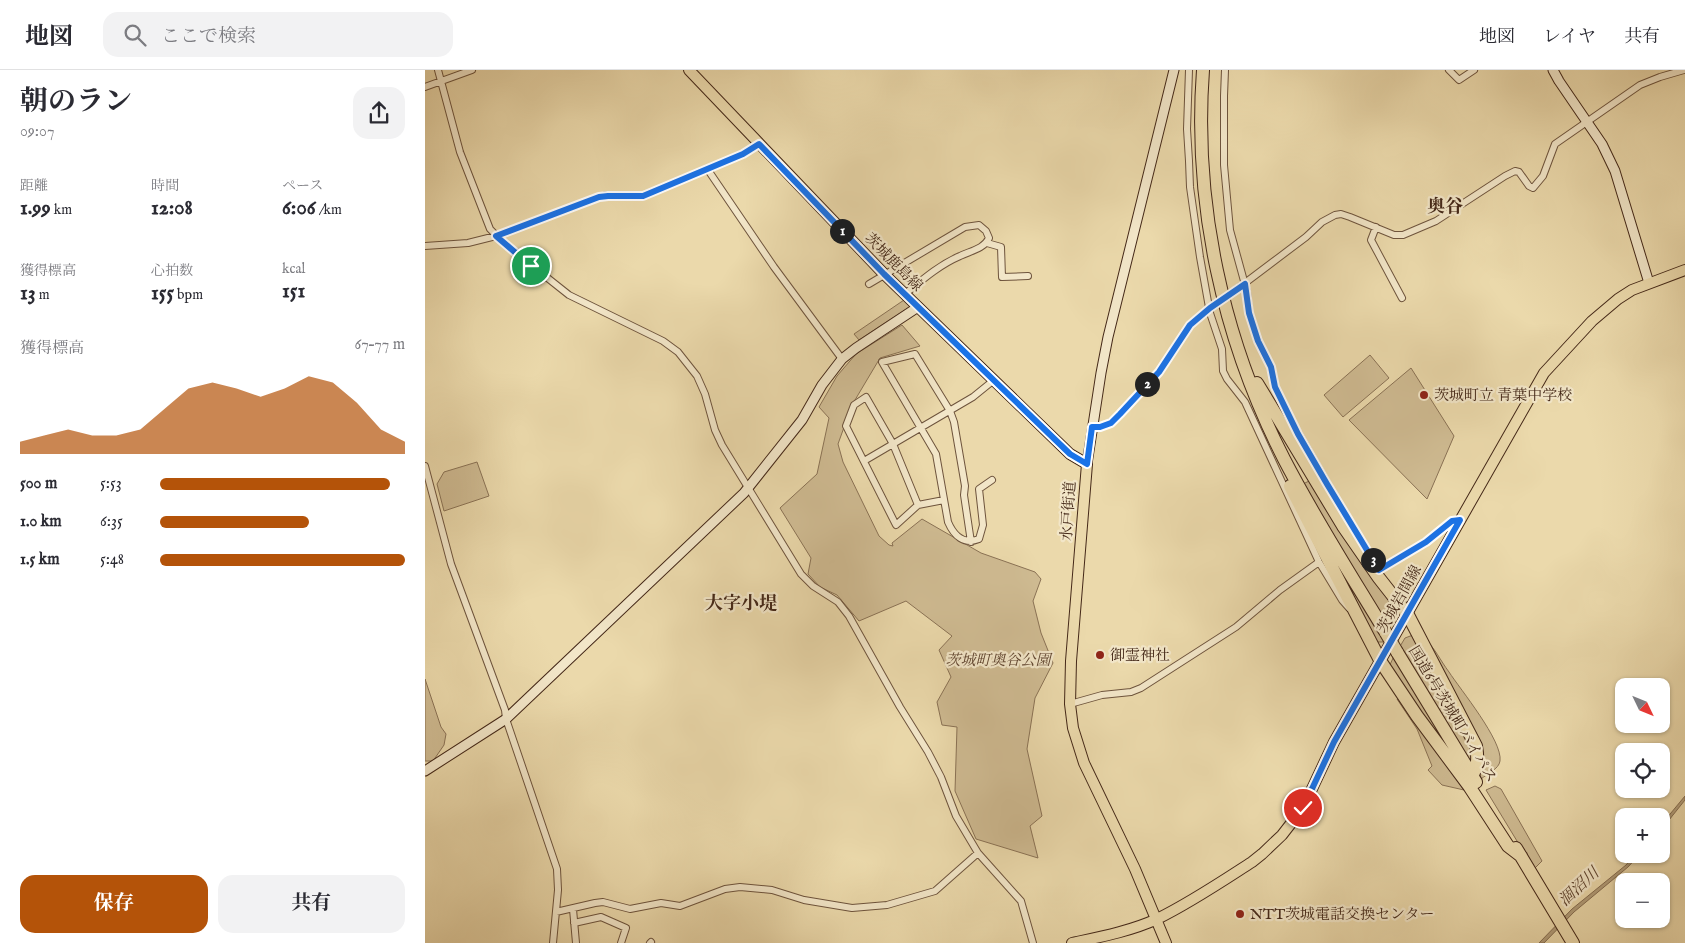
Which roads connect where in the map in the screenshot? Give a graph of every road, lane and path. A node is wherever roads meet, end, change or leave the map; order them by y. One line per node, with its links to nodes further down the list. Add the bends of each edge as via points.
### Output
1 (438, 70): 12 (street)
2 (472, 70): 12 (street)
3 (689, 70): 15 (main road, 茨城鹿島線)
4 (1174, 70): 36 (street, 水戸街道, via 1108,337)
5 (1189, 70): 29 (street, via 1187,129 1190,187 1199,257)
6 (1203, 70): 31 (highway, 国道6号茨城町バイパス, via 1201,140 1207,214 1219,285)
7 (1225, 70): 26 (street, via 1225,165 1230,230)
8 (1449, 70): 9 (street, via 1459,80)
9 (1474, 70)
10 (1553, 70): 14 (street)
11 (1684, 70): 14 (street, via 1640,85)
12 (440, 81): 13 (street); 18 (street, via 463,160 490,229)
13 (425, 87)
14 (1587, 122): 17 (street, via 1555,144 1543,176 1533,188 1515,171 1436,221 1410,233 1394,235); 24 (street, via 1615,171)
15 (759, 144): 16 (street); 22 (main road, 茨城鹿島線)
16 (708, 170): 18 (street, via 643,196 599,197); 32 (street)
17 (1376, 227): 26 (street, via 1341,214 1329,218); 28 (street, via 1371,240)
18 (496, 236): 20 (street, via 468,243); 43 (street, via 569,295 663,341 678,352 697,376 721,445)
19 (987, 242): 22 (street, via 989,235 983,227 965,227); 23 (street, via 1001,247 1002,277); 27 (street, via 943,265)
20 (425, 246)
21 (1685, 270): 24 (main road, 茨城岩間線)
22 (884, 274): 25 (street); 27 (main road, 茨城鹿島線)
23 (1028, 276)
24 (1649, 283): 46 (main road, 茨城岩間線, via 1631,290 1607,308 1544,373)
25 (869, 284)
26 (1245, 284): 29 (street, bridge); 49 (street, via 1249,313 1271,367 1275,387 1298,434)
27 (905, 294): 30 (main road, 茨城鹿島線)
28 (1402, 298)
29 (1212, 306): 36 (street, via 1190,325 1159,372 1120,414 1111,423); 48 (street, via 1222,349 1223,371 1245,402)
30 (918, 307): 32 (street); 34 (main road, 茨城鹿島線)
31 (1239, 353): 33 (highway, 国道6号茨城町バイパス); 49 (highway, via 1343,526)
32 (842, 359): 43 (street, via 802,420)
33 (1248, 377): 50 (highway, via 1249,395 1266,435 1301,510); 56 (highway, 国道6号茨城町バイパス, bridge, via 1270,431 1306,500)
34 (994, 380): 35 (street); 40 (main road, 茨城鹿島線, via 1070,454)
35 (949, 412): 37 (street); 37 (street, via 915,354 882,362); 47 (street, via 957,434)
36 (1092, 427): 40 (street, 水戸街道)
37 (921, 428): 38 (street); 44 (street, via 937,459)
38 (893, 444): 39 (street); 39 (street, via 866,397 854,404 846,426); 45 (street)
39 (864, 461): 45 (street, via 896,525)
40 (1087, 464): 53 (main road, 水戸街道)
41 (425, 466): 54 (street, via 451,564)
42 (992, 480): 47 (street, via 979,489 983,525 979,539)
43 (749, 488): 54 (street); 57 (street, via 801,574 838,602 849,616 928,752 956,816)
44 (944, 500): 45 (street); 47 (street, via 951,530 964,541)
45 (918, 505)
46 (1460, 520): 49 (street, via 1452,521); 51 (main road, 茨城岩間線)
47 (971, 542)
48 (1319, 562): 50 (street, via 1342,600); 53 (street, via 1236,627 1141,688)
49 (1379, 574): 51 (highway)
50 (1356, 613): 52 (highway)
51 (1408, 615): 52 (main road, 茨城岩間線); 56 (highway, via 1476,746 1476,770)
52 (1381, 662): 56 (highway, via 1417,716); 60 (main road, 茨城岩間線, via 1334,742 1303,808 1282,836 1235,872)
53 (1070, 704): 60 (main road, 水戸街道, via 1082,757)
54 (506, 719): 55 (street); 59 (street, via 557,869)
55 (425, 771)
56 (1472, 782): 68 (highway, 国道6号茨城町バイパス)
57 (978, 853): 58 (street, via 935,891 887,905 852,908 804,900 772,890 740,888 719,891 680,906 661,903 630,909 595,902); 65 (street, via 1021,901)
58 (573, 909): 59 (street); 61 (street)
59 (556, 912): 62 (street)
60 (1156, 919): 66 (main road, 茨城岩間線); 67 (main road, 水戸街道)
61 (574, 923): 63 (street); 64 (street, via 601,917 626,928)
62 (553, 943)
63 (576, 943)
64 (621, 943)
65 (1033, 943)
66 (1072, 943)
67 (1166, 943)
68 (1573, 943)

